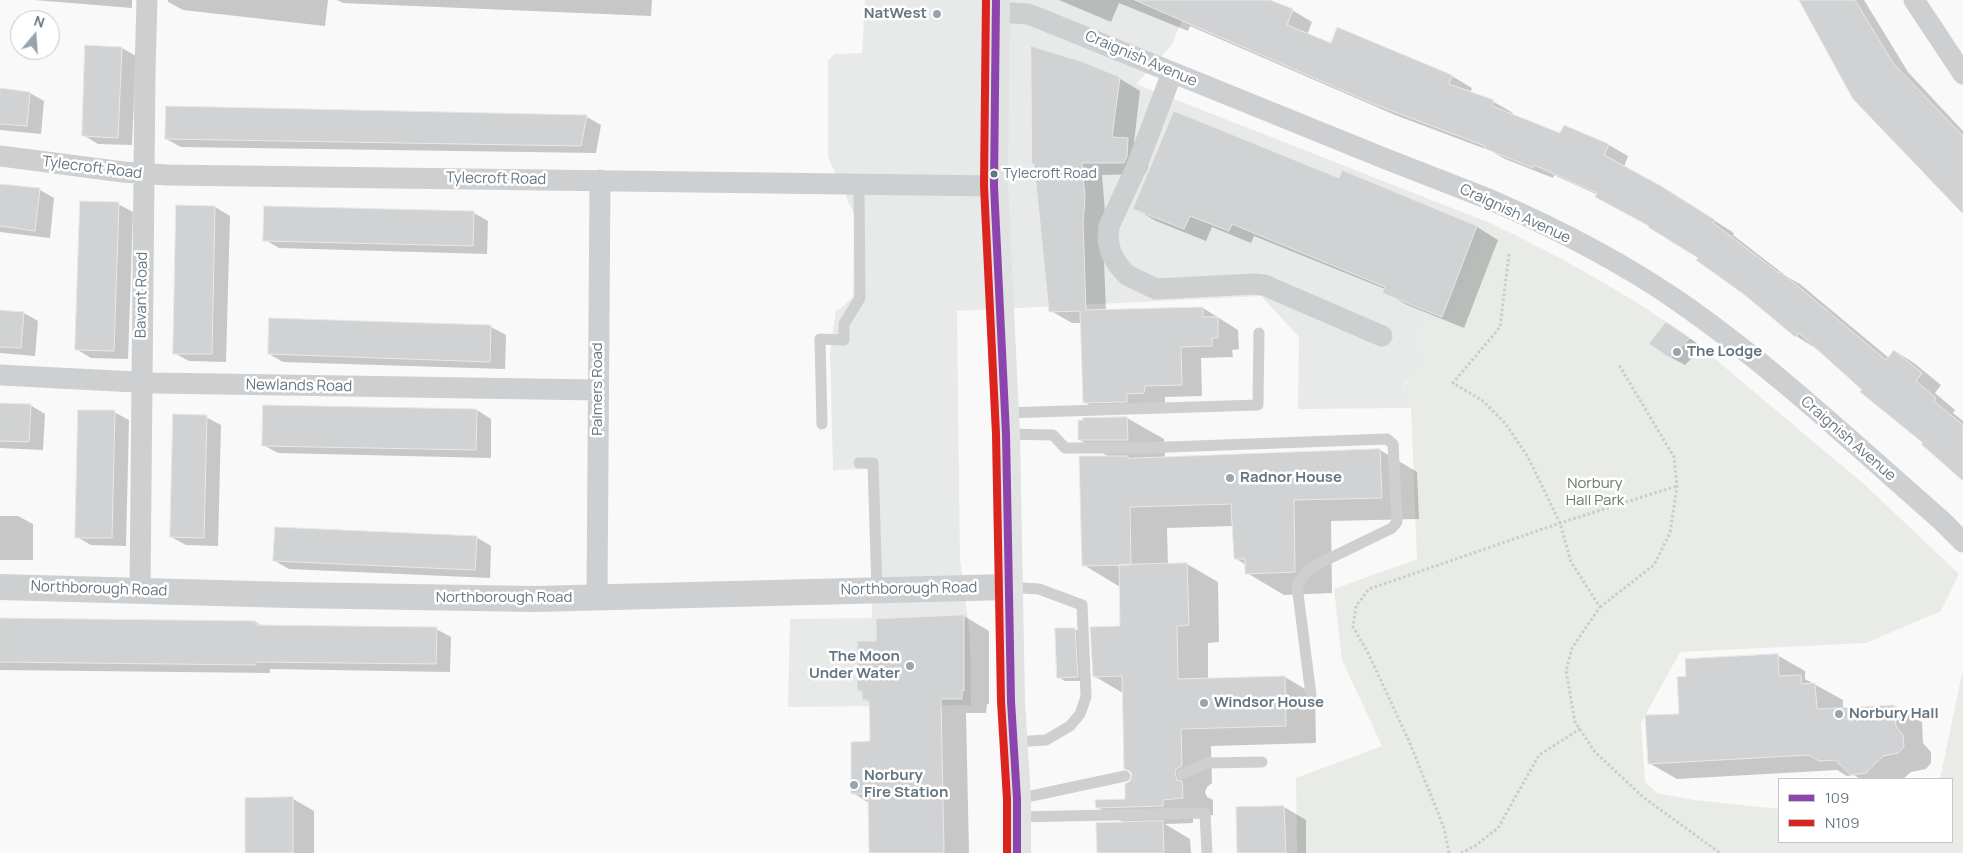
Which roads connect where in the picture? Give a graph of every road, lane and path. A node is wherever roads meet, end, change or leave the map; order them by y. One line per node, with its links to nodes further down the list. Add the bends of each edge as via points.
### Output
1 (147, 0): 7 (street, Bavant Road)
2 (1914, 0): 5 (street)
3 (996, 6): 4 (street, Craignish Avenue, via 1028,14); 10 (highway)
4 (1172, 73): 13 (street, via 1136,168 1109,226 1111,253 1118,265 1127,275 1156,289 1264,285); 23 (street, Craignish Avenue, via 1519,212 1646,281 1758,361)
5 (1963, 74)
6 (0, 156): 7 (street, Tylecroft Road)
7 (144, 174): 8 (street, Tylecroft Road); 16 (street, Bavant Road)
8 (600, 180): 9 (street, Tylecroft Road); 17 (street, Palmers Road)
9 (859, 185): 10 (street, Tylecroft Road); 19 (lane, via 860,298 844,324 844,340 820,339)
10 (994, 186): 18 (highway)
11 (1509, 254): 22 (path, via 1500,327 1453,383 1483,401 1505,423 1528,457)
12 (1259, 333): 18 (lane, via 1258,405)
13 (1382, 336)
14 (1619, 365): 21 (path, via 1674,457)
15 (0, 375): 16 (street, Newlands Road)
16 (141, 383): 17 (street, Newlands Road); 27 (street, Bavant Road)
17 (598, 390): 28 (street, Palmers Road)
18 (1005, 423): 25 (highway); 30 (lane, via 1053,435 1065,448 1387,439 1393,444 1397,522 1392,528 1318,564 1305,573 1297,586)
19 (822, 424)
20 (859, 463): 26 (lane, via 873,463)
21 (1677, 486): 22 (path); 29 (path, via 1670,532 1654,565)
22 (1560, 523): 29 (path, via 1570,562); 39 (path, via 1369,589 1356,606 1353,627 1409,741 1444,828)
23 (1963, 542)
24 (0, 587): 27 (street, Northborough Road)
25 (1008, 587): 26 (street, Northborough Road); 32 (highway); 32 (lane, via 1039,589 1082,605 1086,696 1080,714 1055,736 1046,740)
26 (877, 590): 28 (street, Northborough Road)
27 (140, 591): 28 (street, Northborough Road)
28 (596, 598)
29 (1600, 607): 31 (path, via 1572,648 1566,671 1575,722)
30 (1311, 695)
31 (1580, 729): 40 (path, via 1539,754 1498,828); 41 (path, via 1595,752 1643,797)
32 (1014, 742): 36 (highway)
33 (1262, 762): 34 (lane, via 1207,763)
34 (1182, 774)
35 (1124, 776): 36 (lane)
36 (1017, 808): 37 (highway); 38 (lane, via 1205,813)
37 (1017, 853)
38 (1206, 853)
39 (1449, 853)
40 (1461, 853)
41 (1720, 853)

